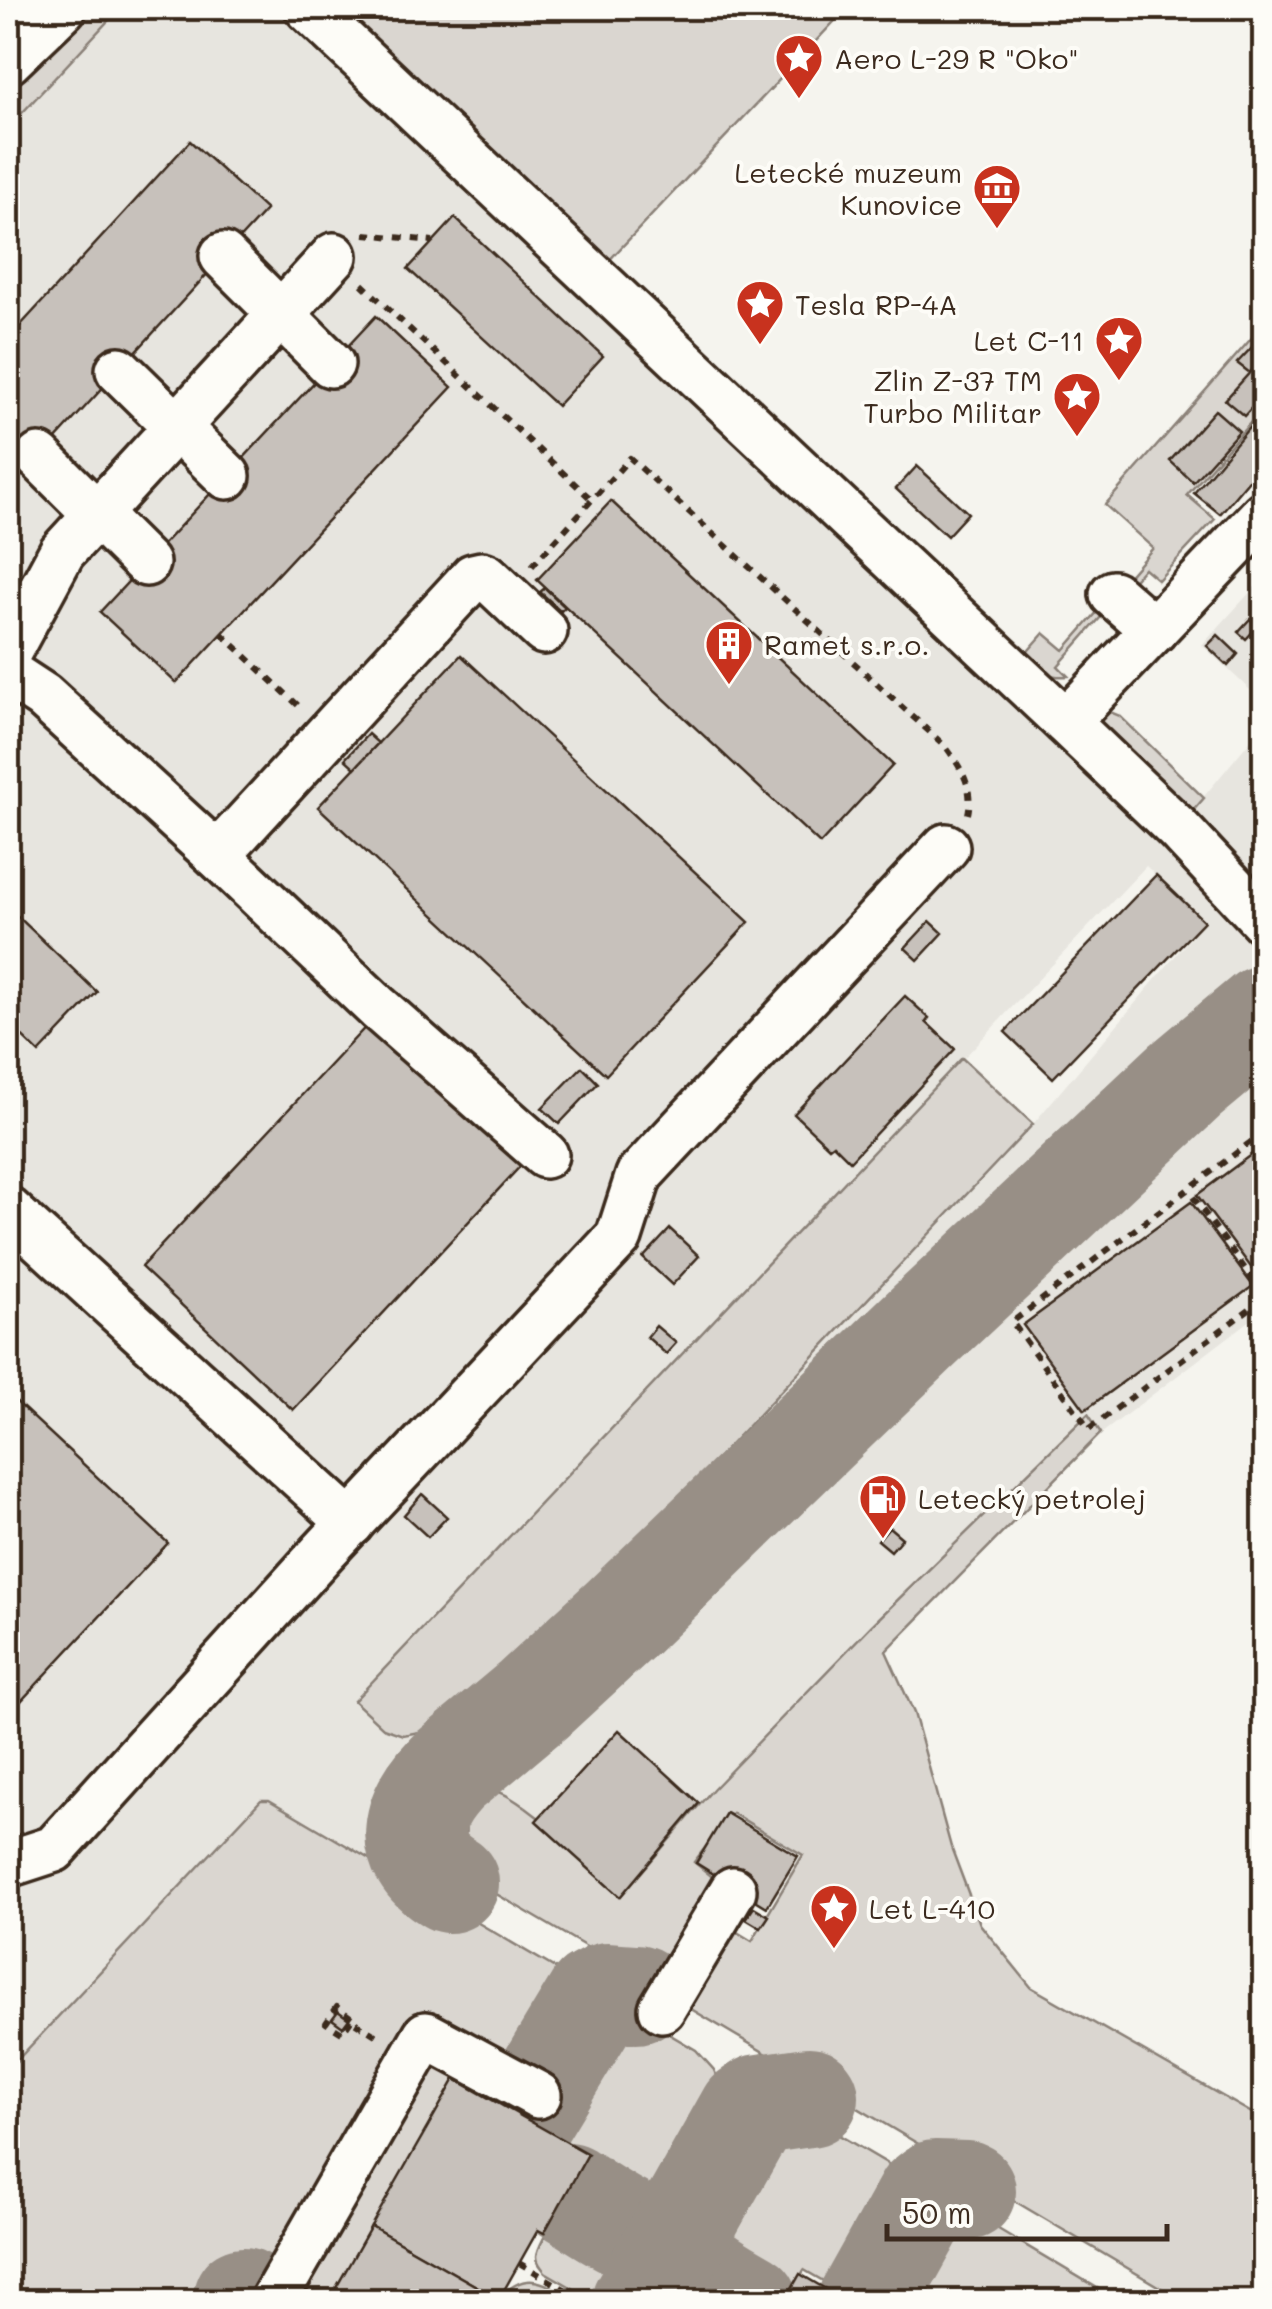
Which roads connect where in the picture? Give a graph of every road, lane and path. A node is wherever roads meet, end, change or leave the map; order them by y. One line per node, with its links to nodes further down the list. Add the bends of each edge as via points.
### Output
1 (63, 8): 3 (lane)
2 (308, 8): 24 (lane)
3 (8, 60)
4 (433, 242): 6 (path, via 367,233)
5 (224, 256): 7 (lane)
6 (334, 256): 7 (lane); 13 (path)
7 (282, 315): 8 (lane); 10 (lane)
8 (331, 364)
9 (119, 370): 10 (lane)
10 (178, 428): 12 (lane); 15 (lane)
11 (38, 457): 15 (lane)
12 (227, 476)
13 (591, 499): 18 (path); 26 (path, via 630,458 946,747 962,769 971,801 964,827)
14 (1264, 514): 19 (lane)
15 (97, 515): 16 (lane); 22 (lane, via 62,552)
16 (146, 563)
17 (1113, 594): 19 (lane)
18 (506, 595): 20 (lane); 25 (lane, via 486,577 473,578)
19 (1154, 630): 24 (lane)
20 (544, 631)
21 (222, 634): 25 (path)
22 (8, 652)
23 (8, 674): 27 (lane, via 44,696)
24 (1066, 722): 28 (lane)
25 (328, 734): 27 (lane)
26 (946, 848): 36 (lane, via 639,1176 618,1237)
27 (217, 855): 32 (lane)
28 (1264, 922)
29 (16, 1031): 30 (path)
30 (8, 1040)
31 (1264, 1132): 35 (path, via 1012,1322 1089,1429)
32 (546, 1154)
33 (1194, 1197): 35 (path)
34 (8, 1210): 36 (lane)
35 (1264, 1296)
36 (351, 1523): 37 (lane, via 54,1850)
37 (8, 1864)
38 (734, 1890): 39 (lane)
39 (662, 2010)
40 (351, 2020): 41 (path)
41 (413, 2058): 42 (lane, via 426,2034); 44 (lane)
42 (538, 2094)
43 (519, 2263): 45 (path)
44 (274, 2299)
45 (587, 2302)

